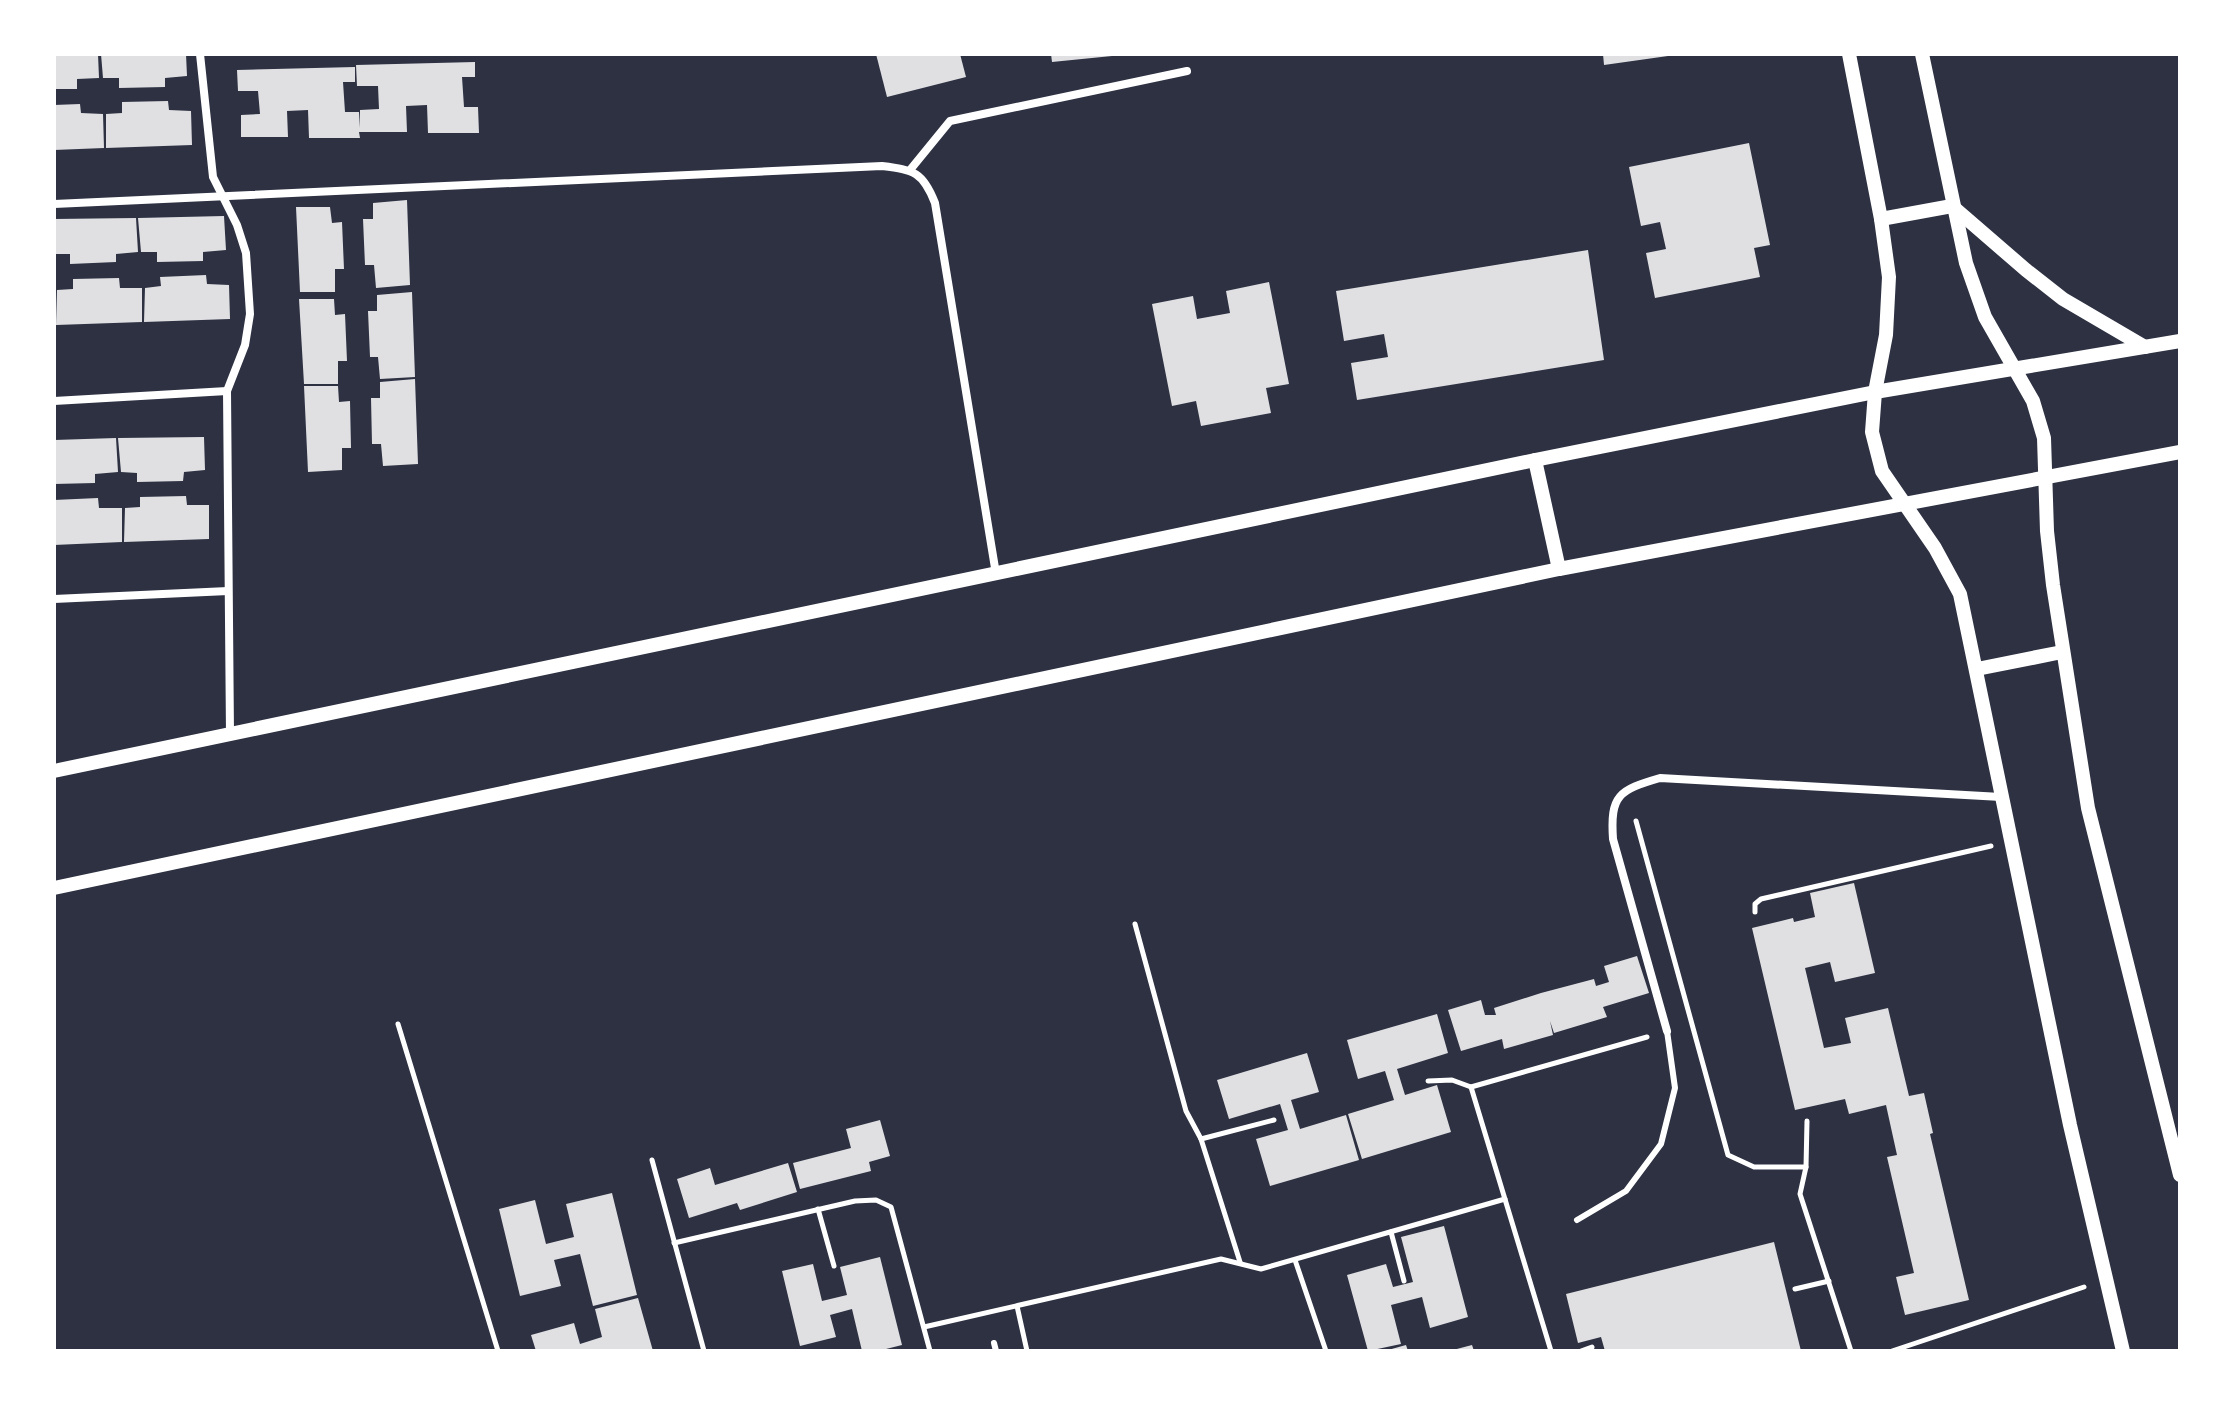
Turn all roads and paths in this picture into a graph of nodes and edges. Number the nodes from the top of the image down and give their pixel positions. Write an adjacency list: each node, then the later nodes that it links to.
1 (200, 54): 6 (street)
2 (1849, 54): 9 (street)
3 (1922, 54): 8 (street)
4 (1187, 71): 5 (street)
5 (910, 170): 6 (street); 21 (street)
6 (222, 197): 7 (street); 13 (street)
7 (54, 204)
8 (1952, 206): 9 (street); 11 (street); 12 (street)
9 (1881, 219): 14 (street)
10 (2180, 341): 11 (street)
11 (2145, 347): 12 (street)
12 (2013, 368): 14 (street); 18 (street)
13 (227, 391): 15 (street); 22 (street)
14 (1875, 392): 17 (street); 19 (street)
15 (54, 401)
16 (2180, 452): 18 (street)
17 (1535, 460): 20 (street); 21 (street)
18 (2046, 477): 19 (street); 24 (street)
19 (1905, 505): 20 (street); 25 (street)
20 (1559, 569): 31 (street)
21 (996, 574): 26 (street)
22 (228, 591): 23 (street); 26 (street)
23 (54, 599)
24 (2062, 652): 25 (street); 43 (street)
25 (1977, 669): 29 (street)
26 (230, 734): 27 (street)
27 (54, 771)
28 (1626, 788): 29 (street); 35 (street); 42 (path)
29 (2001, 797): 30 (street)
30 (2010, 841): 32 (path); 52 (street)
31 (54, 888)
32 (1755, 912)
33 (1135, 924): 40 (path)
34 (398, 1024): 59 (path)
35 (1667, 1031): 37 (path); 46 (lane)
36 (1428, 1081): 37 (path)
37 (1471, 1087): 44 (path)
38 (1274, 1120): 40 (path)
39 (1807, 1121): 42 (path)
40 (1201, 1139): 50 (path)
41 (652, 1160): 48 (path)
42 (1806, 1167): 54 (path)
43 (2180, 1175)
44 (1505, 1199): 47 (path); 64 (path)
45 (818, 1209): 48 (path); 51 (path); 57 (path)
46 (1577, 1220)
47 (1391, 1232): 49 (path); 53 (path)
48 (674, 1243): 60 (path)
49 (1295, 1260): 50 (path); 63 (path)
50 (1241, 1263): 56 (path)
51 (834, 1266)
52 (2106, 1280): 67 (path); 68 (street)
53 (1404, 1281)
54 (1829, 1281): 55 (path); 66 (path)
55 (1795, 1289)
56 (1017, 1306): 57 (path); 62 (path)
57 (924, 1327): 61 (path)
58 (1592, 1347): 65 (path)
59 (498, 1351)
60 (704, 1351)
61 (930, 1351)
62 (1027, 1351)
63 (1326, 1351)
64 (1551, 1351)
65 (1581, 1351)
66 (1851, 1351)
67 (1892, 1351)
68 (2123, 1351)

